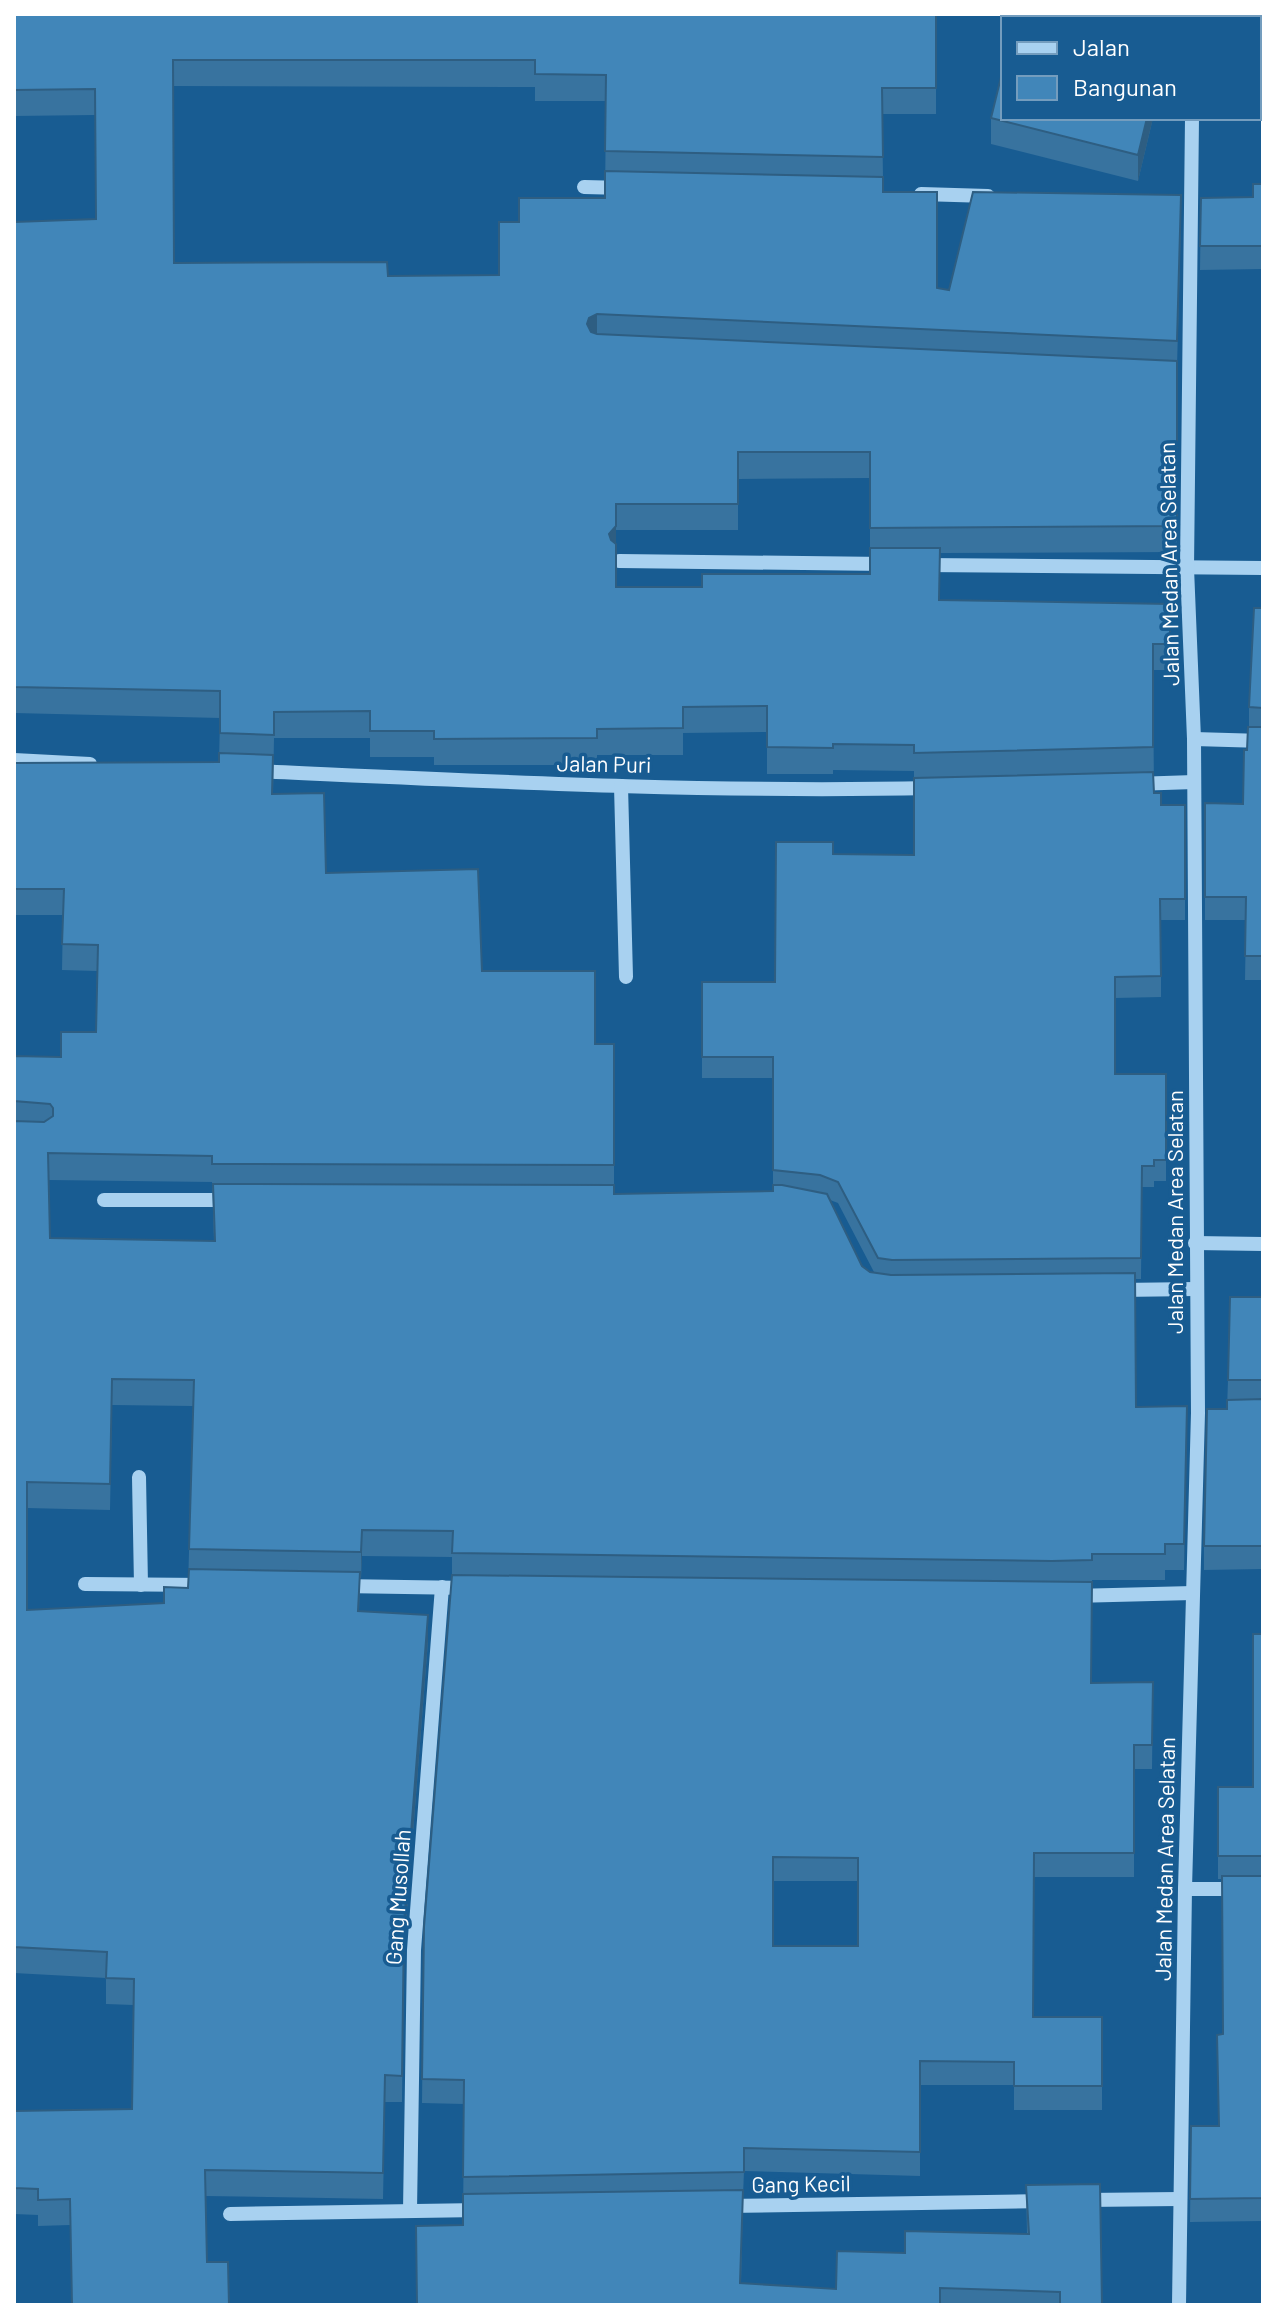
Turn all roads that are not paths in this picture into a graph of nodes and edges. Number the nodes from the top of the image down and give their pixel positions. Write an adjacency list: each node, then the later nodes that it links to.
1 (1192, 120): 7 (street, Jalan Medan Area Selatan)
2 (584, 187): 3 (street)
3 (641, 189)
4 (908, 194): 5 (street)
5 (1003, 196)
6 (1176, 200): 7 (street)
7 (1192, 200): 9 (street, Jalan Medan Area Selatan)
8 (1172, 377): 9 (street)
9 (1188, 378): 11 (street, Jalan Medan Area Selatan)
10 (619, 561): 11 (street)
11 (1187, 568): 12 (street); 13 (street, Jalan Medan Area Selatan)
12 (1263, 568)
13 (1194, 739): 14 (street); 18 (street, Jalan Medan Area Selatan)
14 (1263, 741)
15 (14, 760): 16 (street)
16 (112, 765)
17 (239, 770): 20 (street, Jalan Puri)
18 (1194, 782): 19 (street); 25 (street, Jalan Medan Area Selatan)
19 (1114, 784)
20 (621, 786): 21 (street, Jalan Puri); 22 (street)
21 (939, 788)
22 (626, 977)
23 (104, 1200): 24 (street)
24 (247, 1200)
25 (1195, 1243): 26 (street); 27 (street, Jalan Medan Area Selatan)
26 (1263, 1244)
27 (1196, 1289): 28 (street); 36 (street, Jalan Medan Area Selatan)
28 (1104, 1290)
29 (139, 1477): 31 (street)
30 (85, 1584): 31 (street)
31 (141, 1585): 32 (street)
32 (220, 1585)
33 (331, 1586): 34 (street)
34 (442, 1587): 35 (street); 45 (street, Gang Musollah)
35 (489, 1588)
36 (1193, 1593): 37 (street); 38 (street, Jalan Medan Area Selatan)
37 (1052, 1597)
38 (1185, 1889): 39 (street); 40 (street, Jalan Medan Area Selatan)
39 (1263, 1889)
40 (1180, 2199): 42 (street); 47 (street, Jalan Medan Area Selatan)
41 (1053, 2201): 43 (street, Gang Kecil)
42 (1069, 2201)
43 (703, 2207)
44 (496, 2210): 45 (street)
45 (410, 2211): 46 (street)
46 (230, 2214)
47 (1179, 2305)

